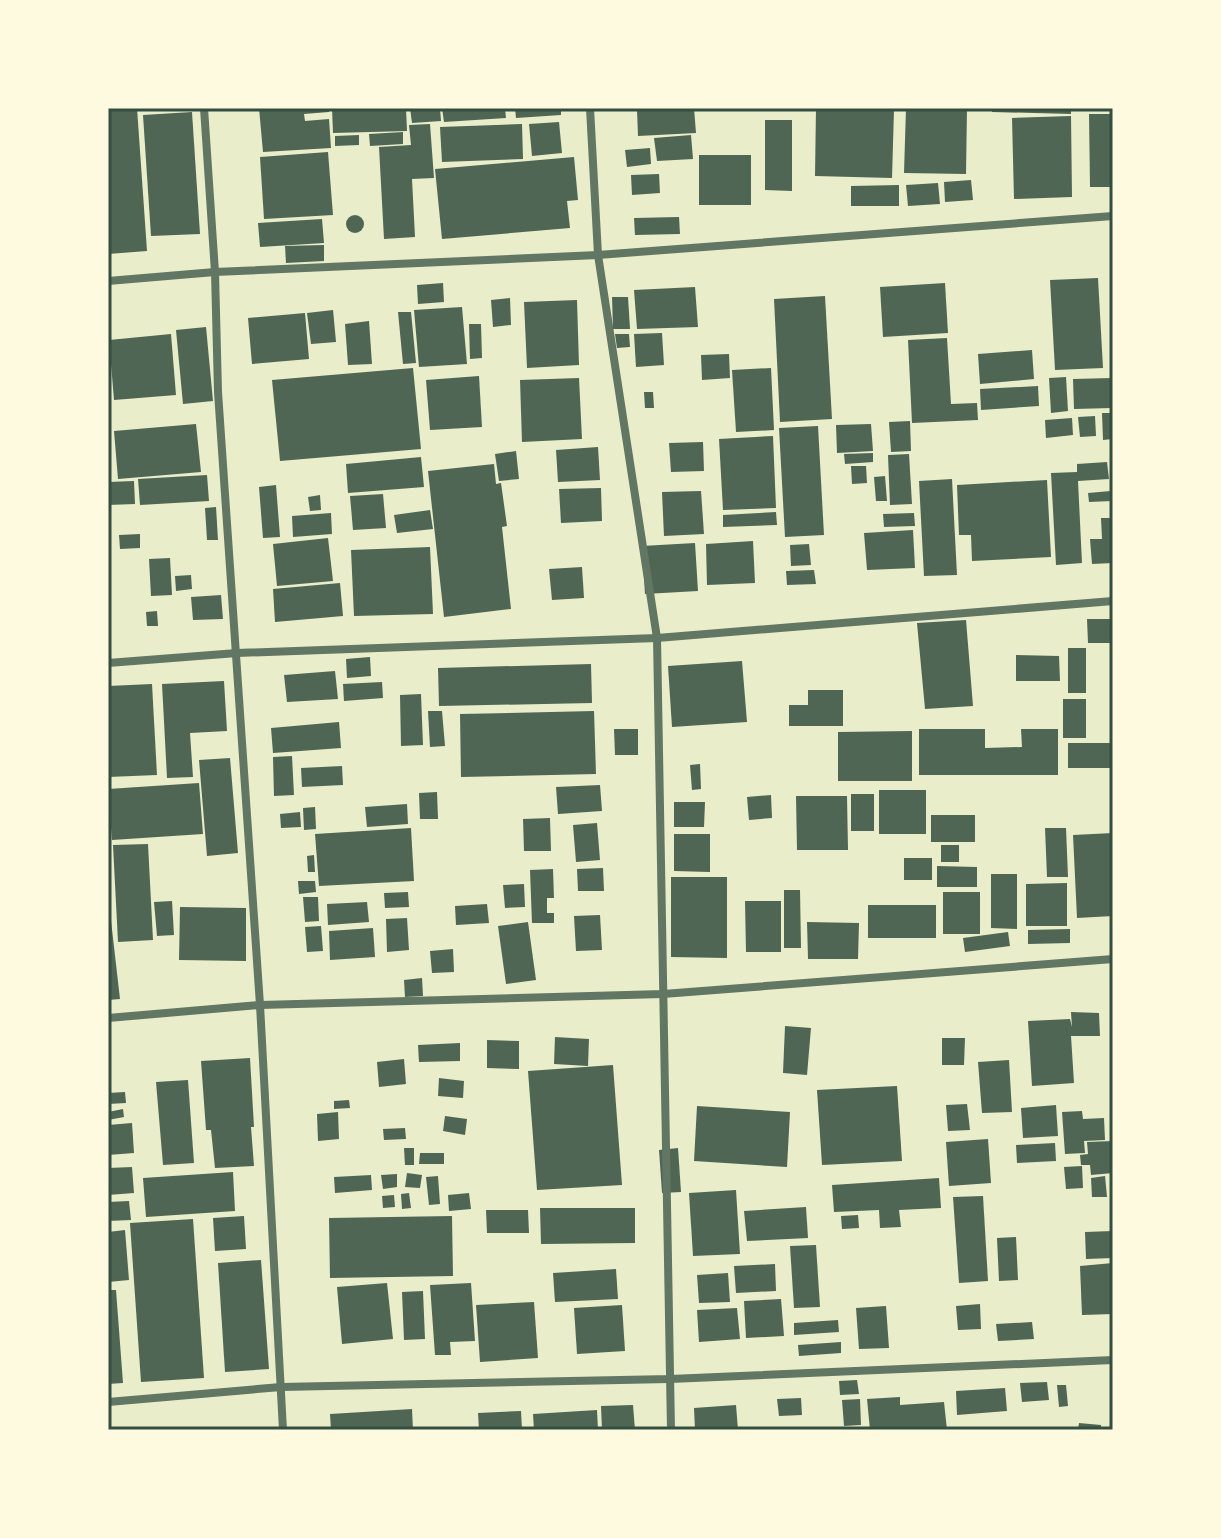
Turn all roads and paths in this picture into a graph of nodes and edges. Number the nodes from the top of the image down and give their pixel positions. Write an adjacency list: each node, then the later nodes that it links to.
1 (204, 108): 5 (street)
2 (590, 108): 4 (street)
3 (1113, 216): 4 (street)
4 (598, 255): 5 (street); 8 (street)
5 (215, 272): 6 (street); 9 (street)
6 (108, 281)
7 (1113, 601): 8 (street)
8 (657, 638): 9 (street); 12 (street)
9 (237, 653): 10 (street); 13 (street)
10 (108, 663)
11 (1113, 959): 12 (street)
12 (663, 994): 13 (street); 16 (street)
13 (260, 1005): 14 (street); 17 (street)
14 (108, 1018)
15 (1113, 1360): 16 (street)
16 (670, 1379): 17 (street); 20 (street)
17 (281, 1387): 18 (street); 19 (street)
18 (108, 1402)
19 (283, 1430)
20 (671, 1430)

